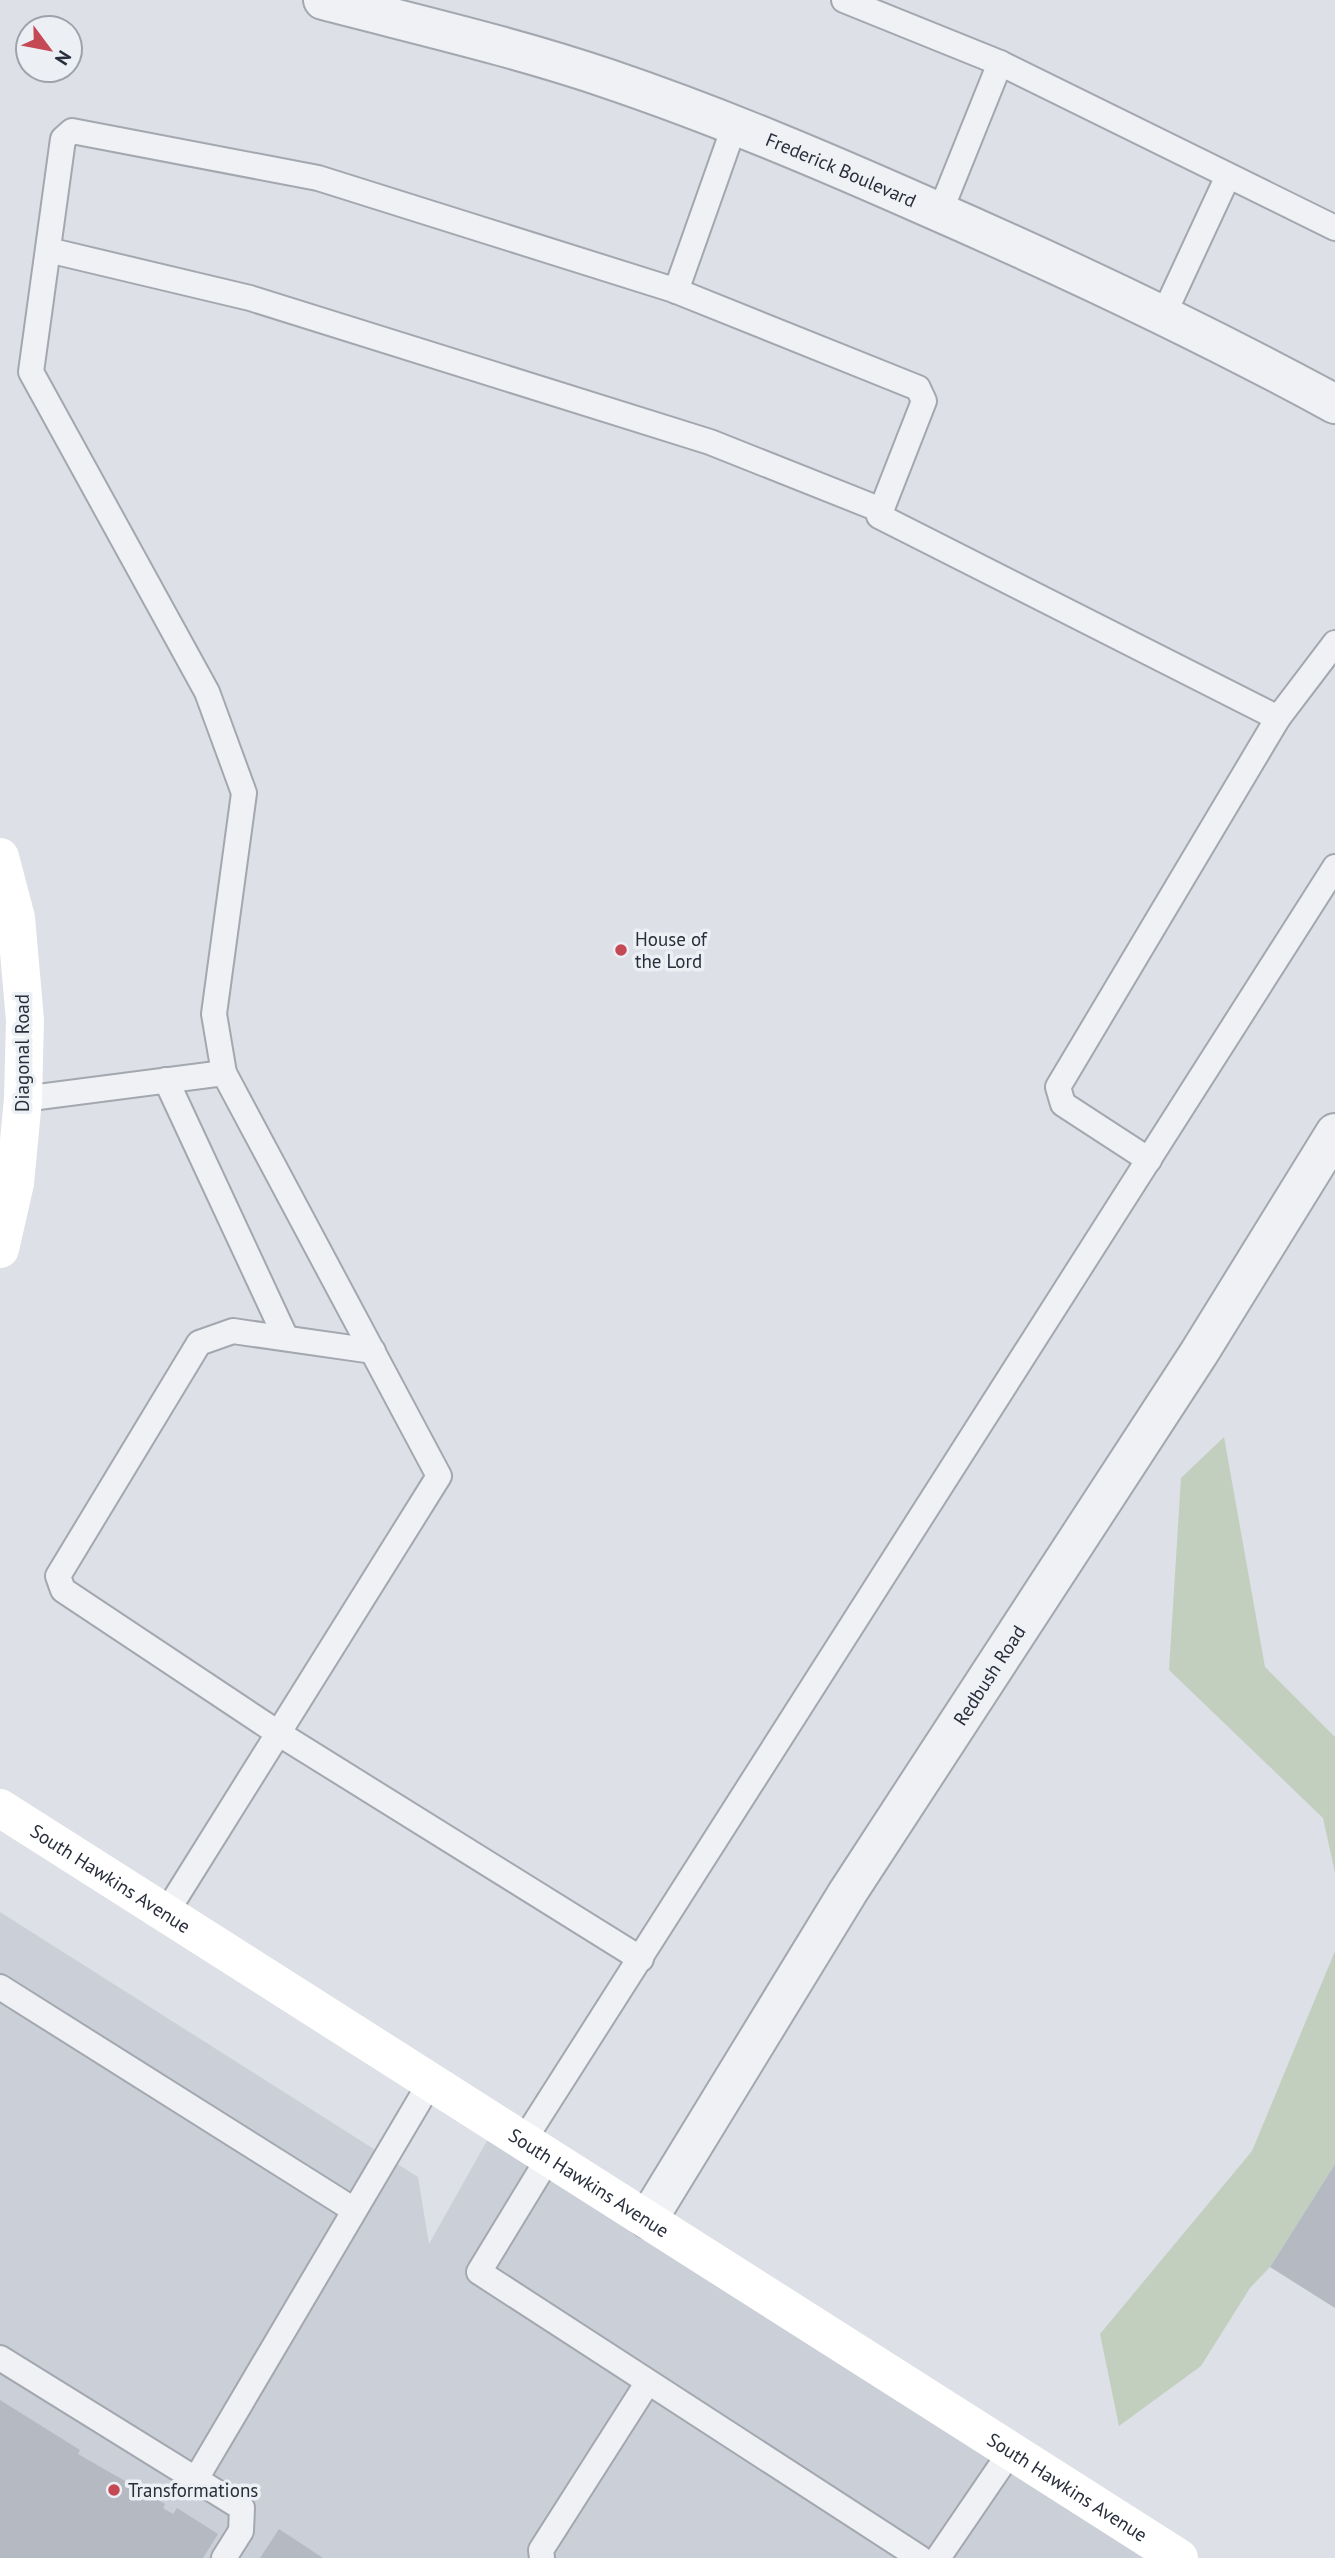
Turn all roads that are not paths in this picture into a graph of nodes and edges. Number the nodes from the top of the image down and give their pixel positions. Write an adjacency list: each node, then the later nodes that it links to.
1 (323, 0): 4 (street, Frederick Boulevard)
2 (844, 0): 3 (lane)
3 (1000, 63): 5 (lane); 6 (lane)
4 (734, 127): 6 (street, Frederick Boulevard); 9 (lane)
5 (1228, 176): 7 (lane); 10 (lane)
6 (940, 212): 10 (street, Frederick Boulevard)
7 (1335, 228)
8 (48, 250): 9 (lane); 12 (lane); 18 (lane)
9 (676, 291): 12 (lane)
10 (1163, 316): 11 (street, Frederick Boulevard)
11 (1335, 404)
12 (881, 510): 14 (lane)
13 (1335, 643): 14 (lane)
14 (1279, 718): 22 (lane)
15 (0, 857): 17 (street, Diagonal Road)
16 (1335, 867): 22 (lane)
17 (12, 1059): 20 (street, Diagonal Road)
18 (225, 1073): 19 (lane); 25 (lane)
19 (166, 1080): 20 (lane); 24 (lane)
20 (23, 1099): 23 (street, Diagonal Road)
21 (1335, 1133): 34 (street, Redbush Road)
22 (1149, 1160): 29 (lane)
23 (0, 1249)
24 (286, 1338): 25 (lane); 26 (lane)
25 (373, 1351): 26 (lane)
26 (278, 1733): 28 (lane); 29 (lane)
27 (0, 1808): 28 (street, South Hawkins Avenue)
28 (166, 1913): 31 (street, South Hawkins Avenue)
29 (641, 1959): 32 (lane)
30 (0, 1987): 33 (lane)
31 (431, 2081): 32 (street, South Hawkins Avenue); 33 (lane)
32 (537, 2148): 34 (street, South Hawkins Avenue); 36 (lane)
33 (354, 2210): 38 (lane)
34 (648, 2219): 37 (street, South Hawkins Avenue)
35 (0, 2358): 38 (lane)
36 (648, 2382): 40 (lane); 41 (lane)
37 (1012, 2451): 42 (lane); 43 (street, South Hawkins Avenue)
38 (195, 2479): 39 (lane)
39 (224, 2558)
40 (542, 2558)
41 (920, 2558)
42 (938, 2558)
43 (1179, 2558)

